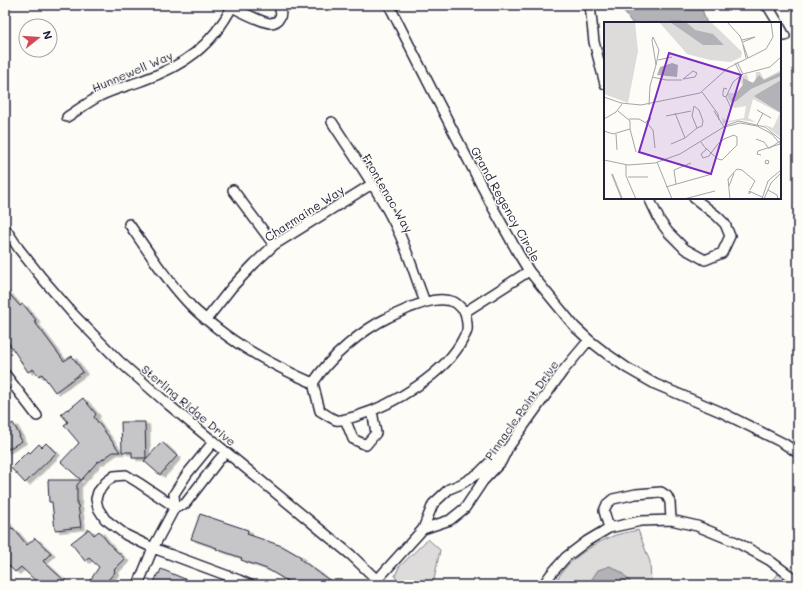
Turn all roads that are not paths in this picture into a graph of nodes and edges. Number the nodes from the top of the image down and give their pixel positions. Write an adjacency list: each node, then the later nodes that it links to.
1 (278, 5): 5 (street)
2 (388, 5): 19 (street, Grand Regency Circle)
3 (590, 5): 9 (street)
4 (765, 5): 6 (street)
5 (232, 6): 10 (street, Hunnewell Way)
6 (777, 22)
7 (781, 29): 8 (street)
8 (785, 36)
9 (604, 80)
10 (67, 117)
11 (332, 122): 12 (street, Frontenac Way)
12 (372, 184): 18 (street, Charmaine Way); 20 (street, Frontenac Way)
13 (233, 190): 18 (street)
14 (649, 199): 15 (street)
15 (695, 199)
16 (129, 224): 22 (street)
17 (5, 228): 29 (street, Sterling Ridge Drive)
18 (274, 246): 22 (street, Charmaine Way)
19 (529, 271): 21 (street); 23 (street, Grand Regency Circle)
20 (424, 302): 21 (street); 25 (street)
21 (465, 312): 26 (street)
22 (206, 320): 25 (street)
23 (589, 340): 30 (street, Pinnacle Point Drive); 32 (street, Grand Regency Circle)
24 (5, 374): 27 (street)
25 (313, 383): 28 (street)
26 (372, 411): 28 (street); 28 (street)
27 (37, 416)
28 (345, 419)
29 (214, 441): 31 (street, Sterling Ridge Drive); 35 (street)
30 (508, 448): 33 (street, Pinnacle Point Drive); 34 (street, Pinnacle Point Drive)
31 (226, 452): 35 (street); 40 (street, Sterling Ridge Drive)
32 (798, 453)
33 (461, 484): 34 (street); 38 (street, Pinnacle Point Drive)
34 (472, 495): 38 (street, Pinnacle Point Drive)
35 (175, 507): 39 (street); 39 (street)
36 (670, 520): 37 (street); 37 (street); 41 (street)
37 (609, 528): 44 (street)
38 (423, 529): 40 (street, Pinnacle Point Drive)
39 (153, 548): 42 (street); 43 (street)
40 (380, 583)
41 (798, 583)
42 (138, 585)
43 (250, 585)
44 (543, 585)

